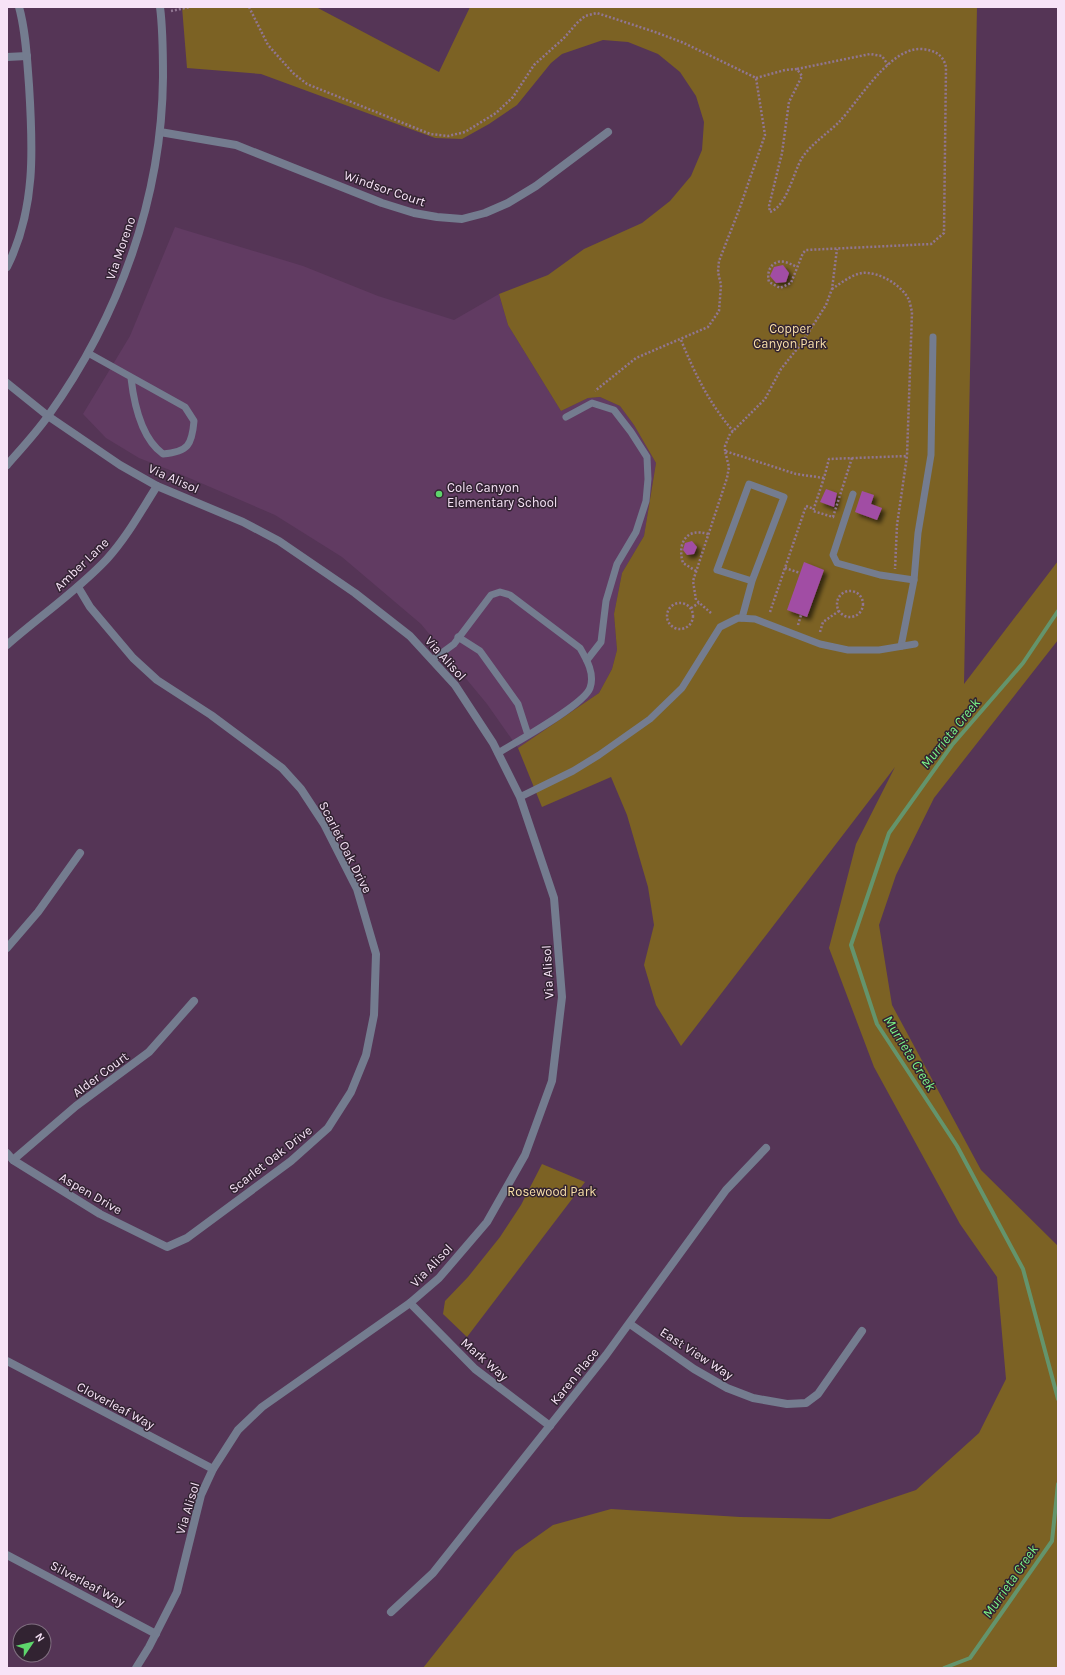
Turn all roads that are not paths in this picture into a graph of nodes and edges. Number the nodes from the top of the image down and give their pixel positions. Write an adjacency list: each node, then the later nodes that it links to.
1 (19, 7): 3 (street)
2 (160, 10): 5 (street, Via Moreno)
3 (27, 56): 4 (street); 7 (street)
4 (7, 57)
5 (160, 132): 6 (street, Windsor Court); 9 (street, Via Moreno)
6 (608, 132)
7 (7, 267)
8 (933, 337): 17 (lane)
9 (88, 353): 10 (lane); 12 (street, Via Moreno)
10 (132, 378): 10 (lane)
11 (7, 383): 12 (street, Via Alisol)
12 (48, 416): 14 (street, Via Moreno); 15 (street, Via Alisol)
13 (566, 417): 26 (lane)
14 (7, 465)
15 (157, 486): 19 (street, Amber Lane); 25 (street, Via Alisol)
16 (853, 494): 17 (lane)
17 (914, 580): 24 (lane)
18 (752, 582): 18 (lane); 20 (lane)
19 (78, 587): 23 (street, Amber Lane); 36 (street, Scarlet Oak Drive)
20 (742, 618): 24 (lane); 29 (lane)
21 (458, 637): 25 (lane); 26 (lane); 27 (lane)
22 (915, 644): 24 (lane)
23 (7, 645)
24 (901, 646)
25 (432, 660): 28 (street, Via Alisol)
26 (587, 660): 27 (lane)
27 (528, 735): 28 (lane)
28 (498, 753): 29 (street, Via Alisol)
29 (520, 797): 37 (street, Via Alisol)
30 (80, 853): 31 (street)
31 (7, 948)
32 (194, 1001): 35 (street, Alder Court)
33 (766, 1148): 38 (street, Karen Place)
34 (7, 1153): 35 (street, Aspen Drive)
35 (13, 1160): 36 (street, Aspen Drive)
36 (167, 1247)
37 (410, 1303): 41 (street, Mark Way); 42 (street, Via Alisol)
38 (630, 1324): 39 (street, East View Way); 41 (street, Karen Place)
39 (862, 1331)
40 (7, 1361): 42 (street, Cloverleaf Way)
41 (550, 1426): 44 (street, Karen Place)
42 (214, 1469): 45 (street, Via Alisol)
43 (7, 1555): 45 (street, Silverleaf Way)
44 (391, 1612)
45 (156, 1634): 46 (street, Via Alisol)
46 (136, 1668)

